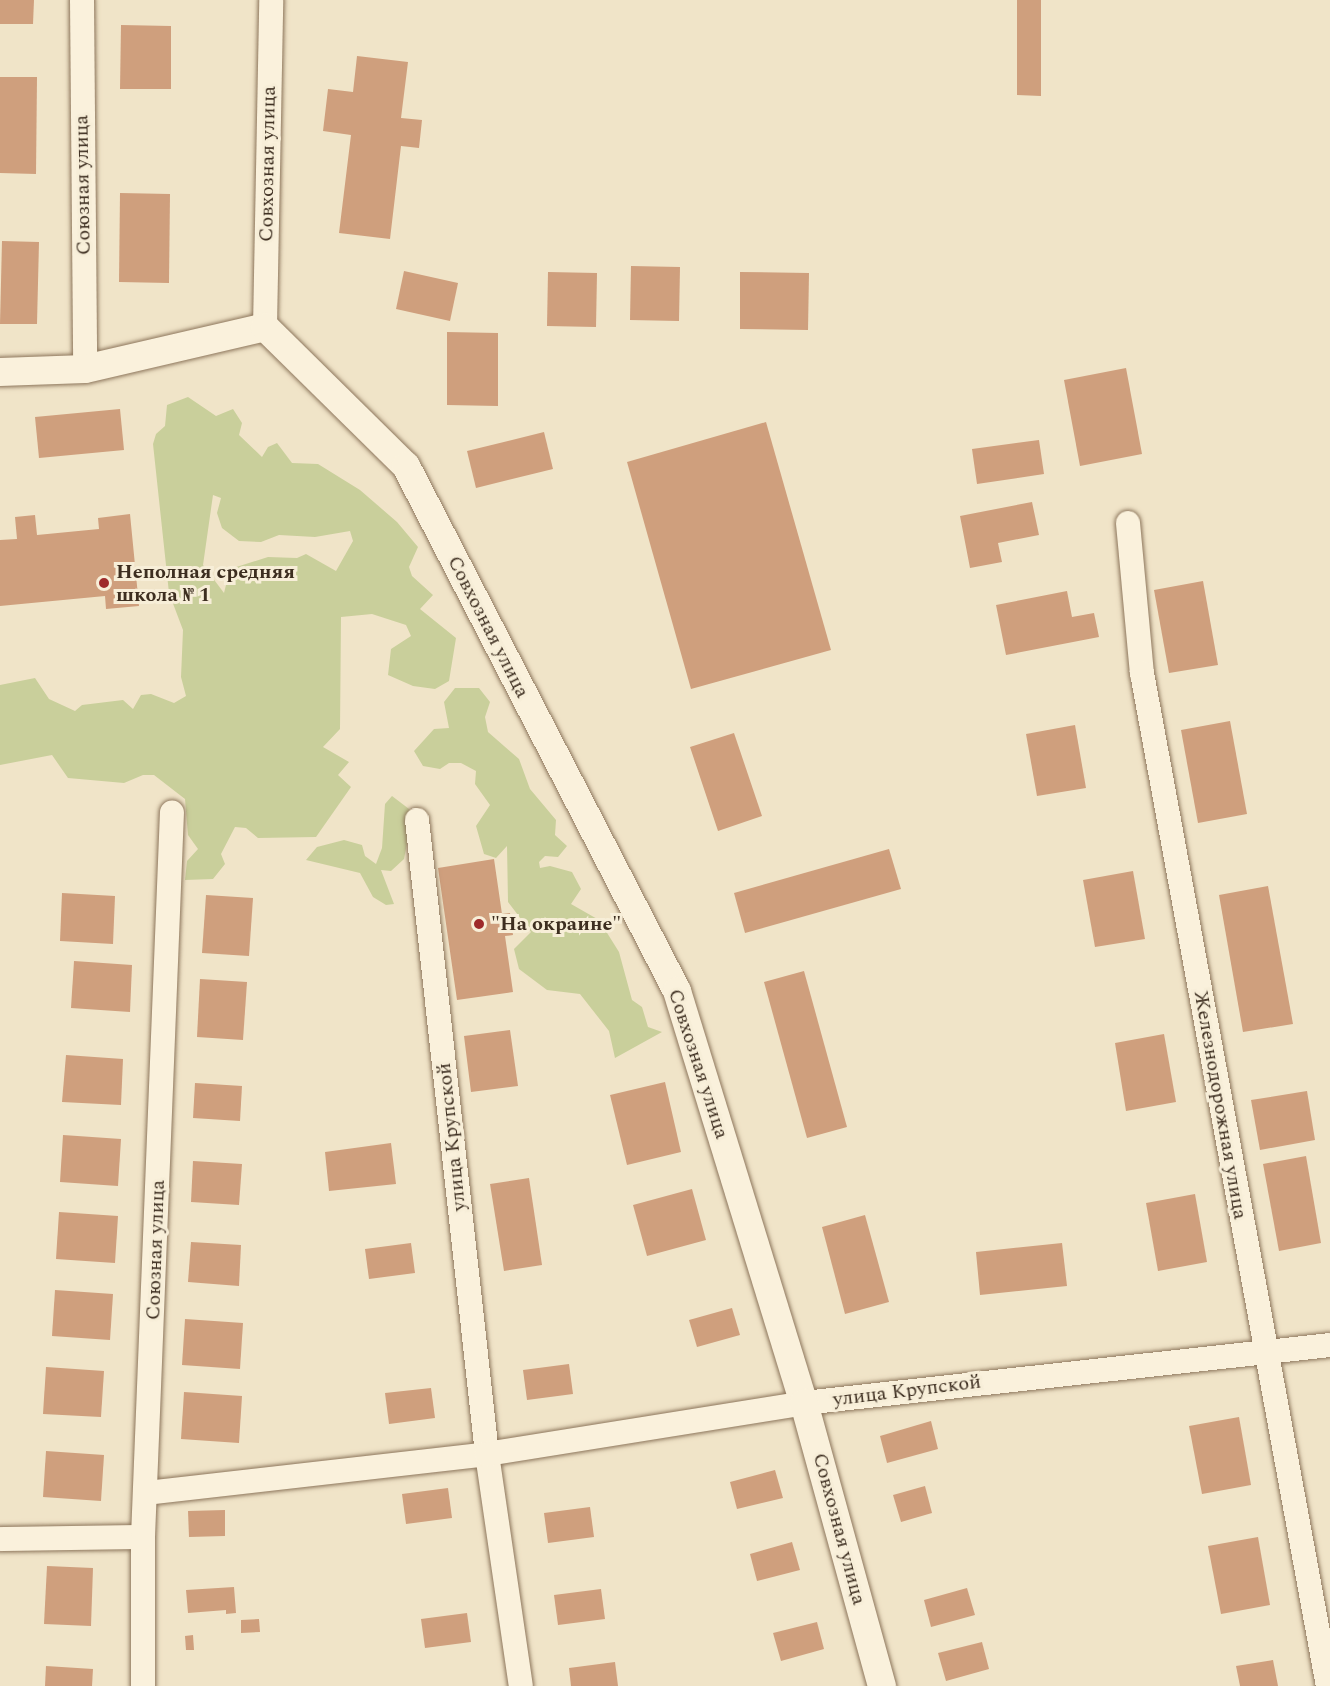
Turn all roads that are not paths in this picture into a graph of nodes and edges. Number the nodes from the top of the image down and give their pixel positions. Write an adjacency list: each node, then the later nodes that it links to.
1 (82, 0): 4 (street, Союзная улица)
2 (271, 0): 3 (street, Совхозная улица)
3 (265, 327): 4 (street); 11 (street, Совхозная улица)
4 (85, 369): 5 (street)
5 (0, 372)
6 (1128, 523): 10 (street, Железнодорожная улица)
7 (172, 813): 13 (street, Союзная улица)
8 (417, 820): 12 (street, улица Крупской)
9 (1330, 1345): 10 (street, улица Крупской)
10 (1265, 1350): 11 (street, улица Крупской); 19 (street, Железнодорожная улица)
11 (804, 1403): 12 (street, улица Крупской); 18 (street, Совхозная улица)
12 (487, 1454): 13 (street, улица Крупской); 17 (street, улица Крупской)
13 (146, 1493): 14 (street, Союзная улица)
14 (143, 1537): 15 (street); 16 (street, Союзная улица)
15 (0, 1539)
16 (143, 1686)
17 (522, 1686)
18 (882, 1686)
19 (1328, 1686)

